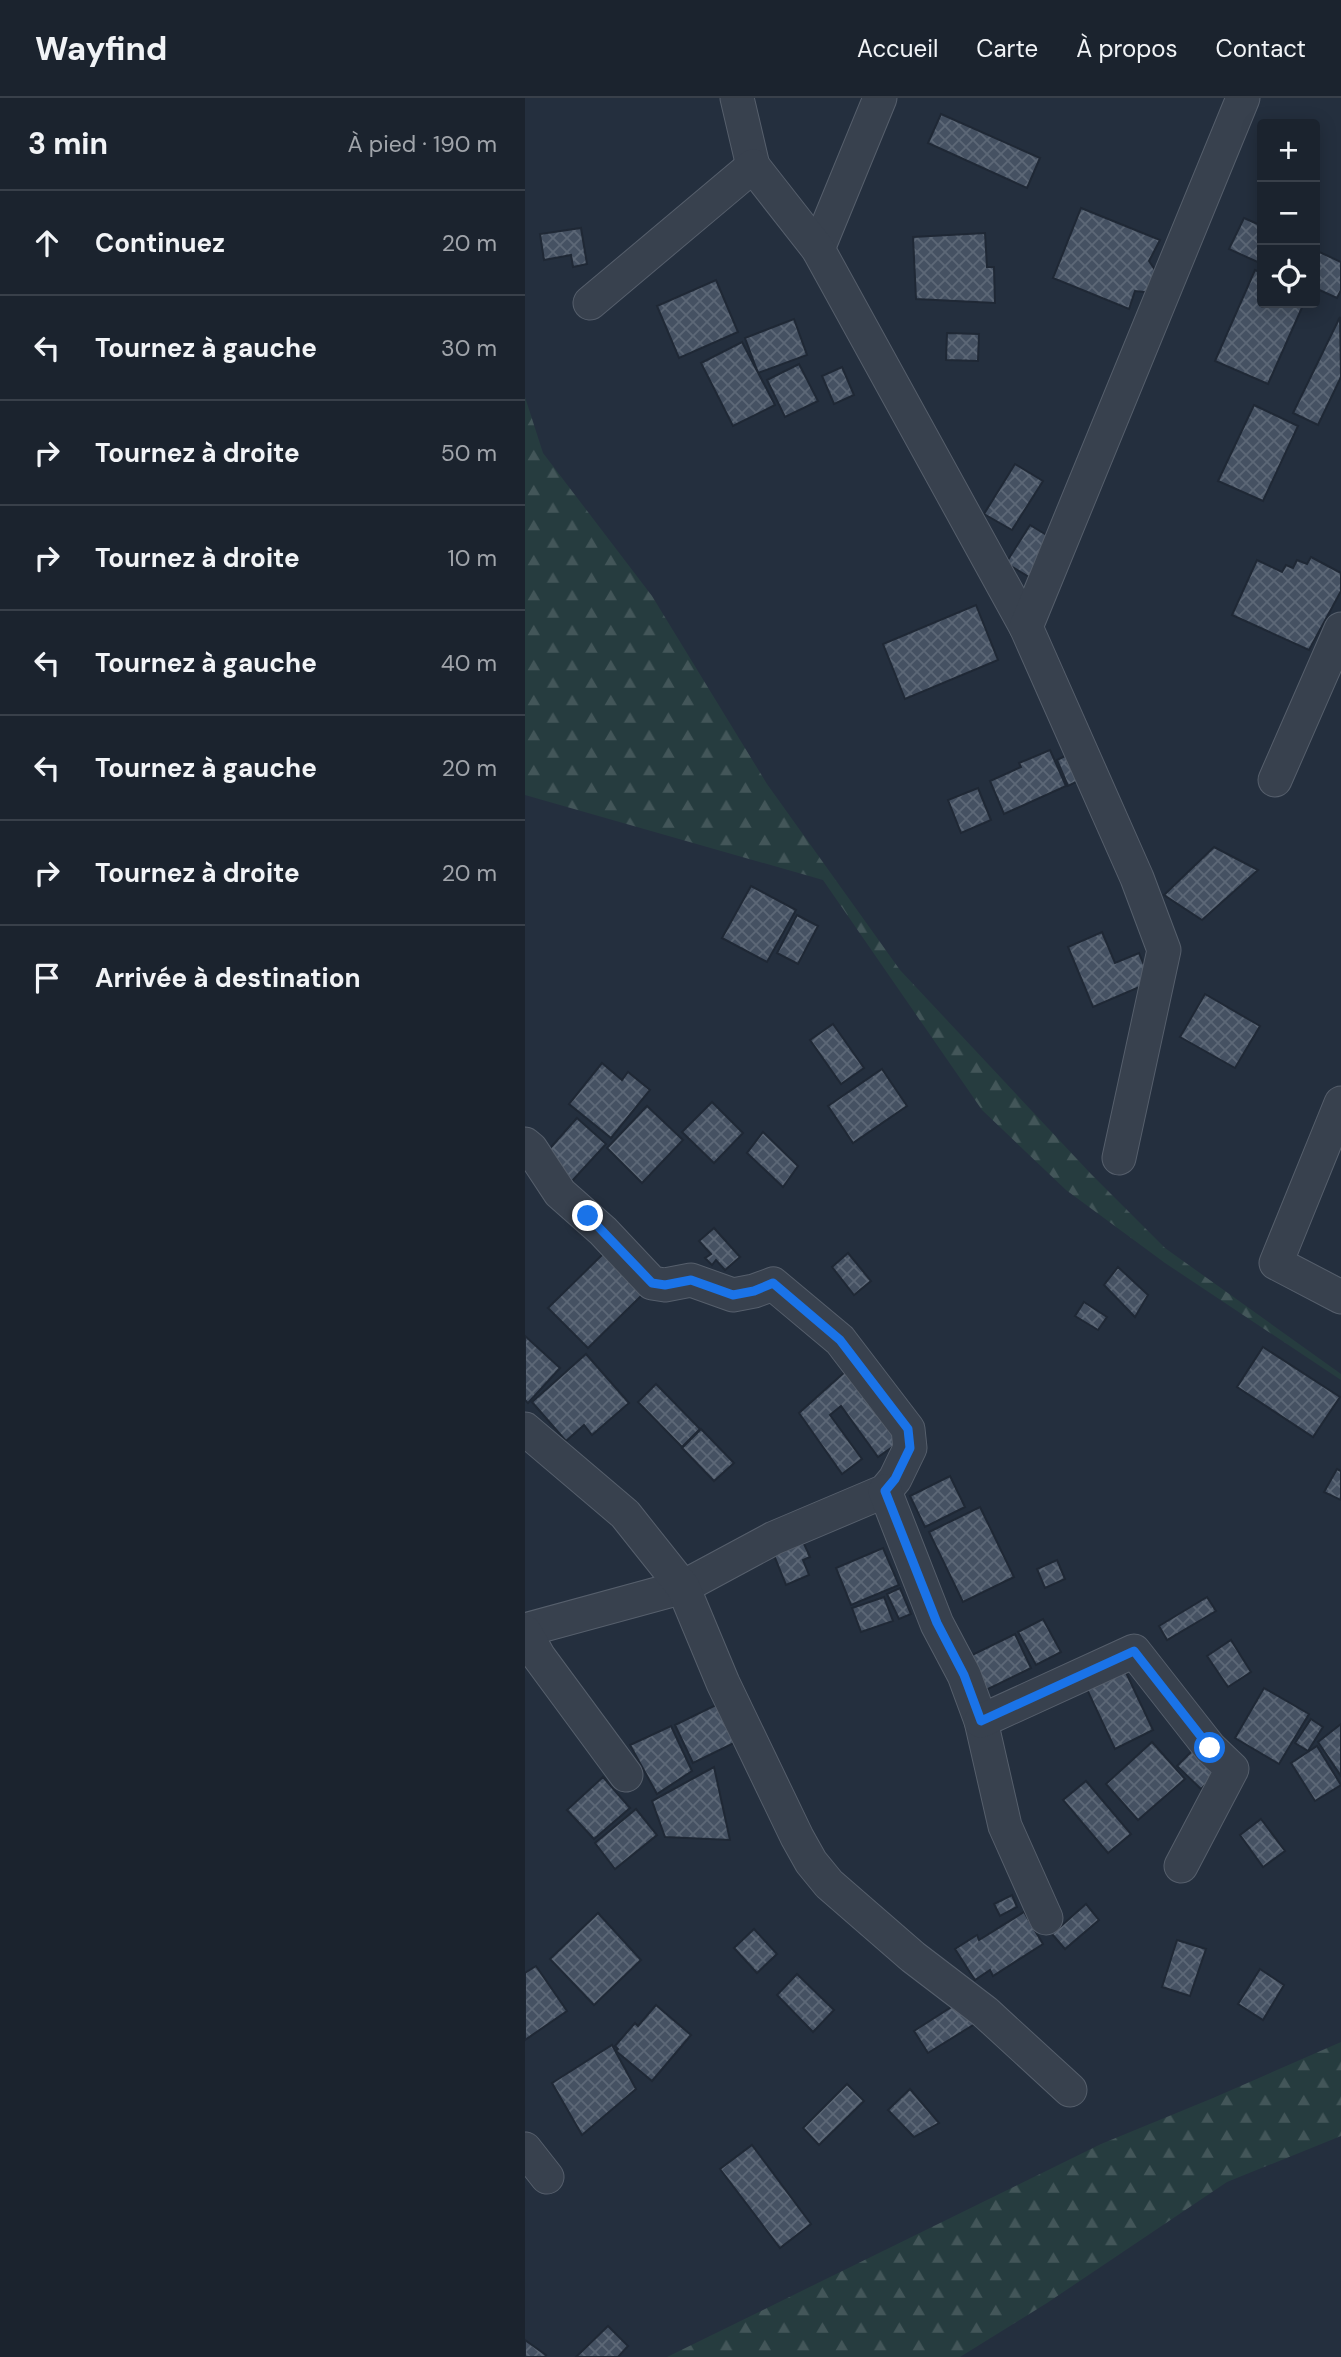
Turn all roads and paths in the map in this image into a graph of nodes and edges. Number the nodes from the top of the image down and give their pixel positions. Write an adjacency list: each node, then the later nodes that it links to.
1 (737, 98): 4 (street)
2 (880, 98): 5 (street)
3 (1243, 98): 7 (street)
4 (753, 166): 5 (street); 6 (street)
5 (818, 249): 7 (street)
6 (590, 303)
7 (1025, 627): 12 (street)
8 (1341, 629): 9 (street)
9 (1275, 780)
10 (1341, 1102): 13 (street)
11 (525, 1144): 15 (street)
12 (1119, 1158)
13 (1341, 1297)
14 (525, 1429): 16 (street)
15 (885, 1491): 16 (street); 18 (street)
16 (683, 1587): 17 (street); 22 (street)
17 (525, 1631): 19 (street)
18 (981, 1721): 20 (street); 21 (street)
19 (626, 1775)
20 (1181, 1866)
21 (1046, 1918)
22 (1070, 2090)
23 (525, 2149): 24 (street)
24 (547, 2177)

